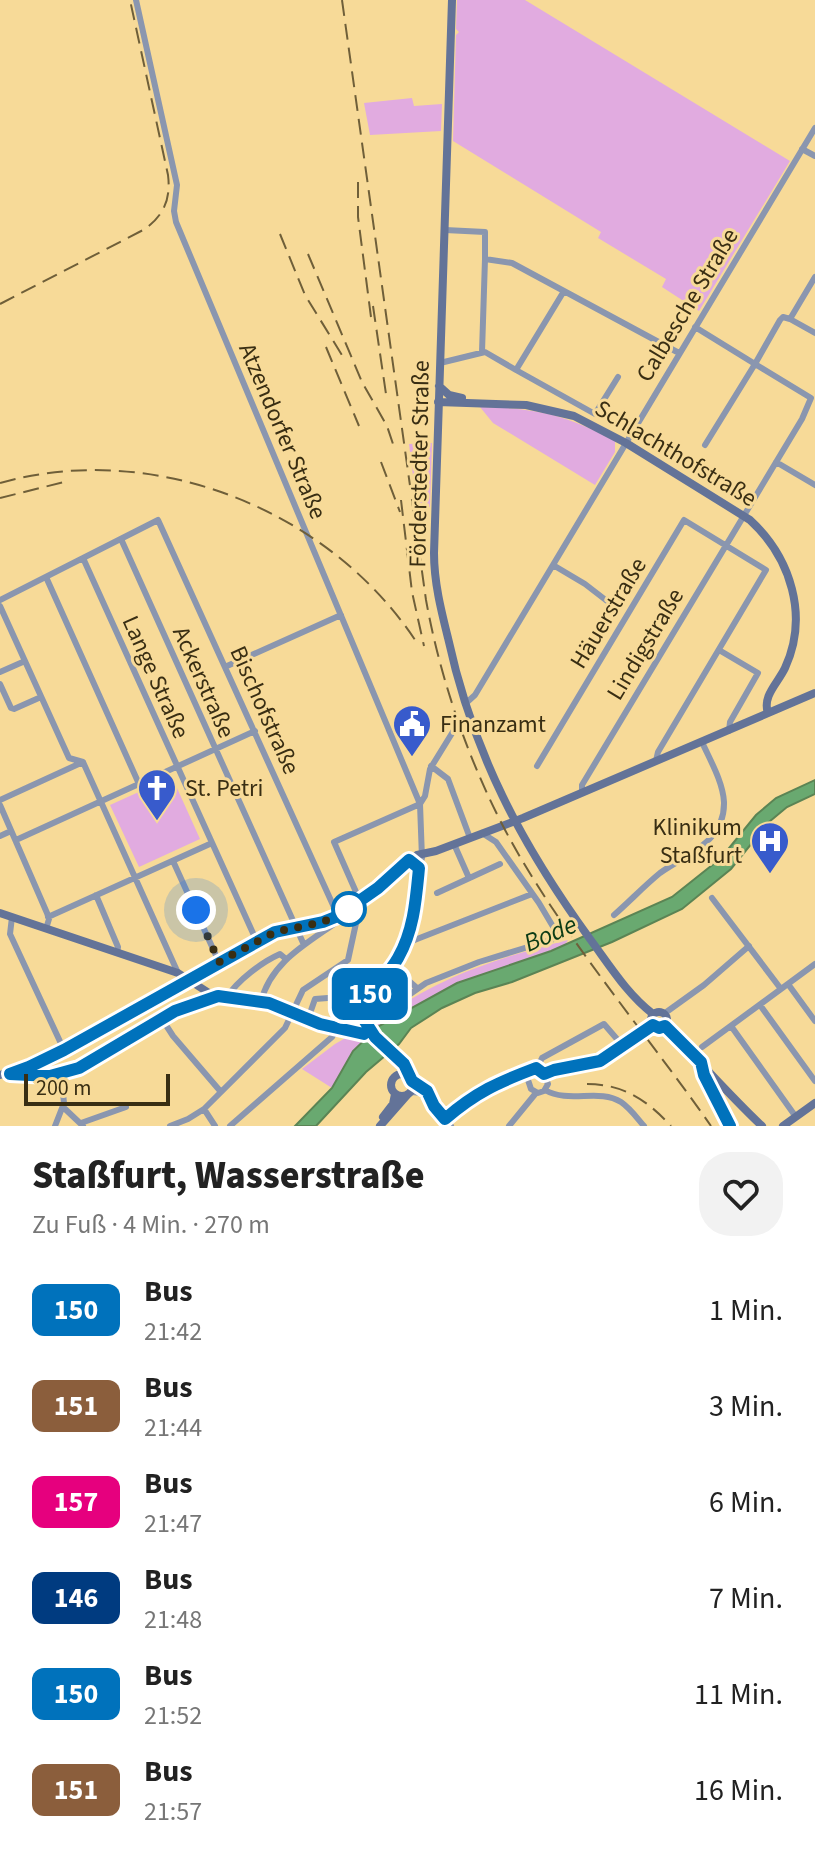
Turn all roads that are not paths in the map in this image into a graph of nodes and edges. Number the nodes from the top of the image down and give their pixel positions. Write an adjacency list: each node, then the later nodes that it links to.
1 (136, 0): 35 (street, Atzendorfer Straße)
2 (452, 0): 6 (main road, Förderstedter Straße)
3 (815, 128): 4 (street, Calbesche Straße)
4 (802, 149): 5 (street); 11 (street, Calbesche Straße)
5 (815, 156)
6 (445, 230): 7 (street); 15 (main road, Förderstedter Straße)
7 (485, 259): 9 (street); 13 (street)
8 (815, 277): 10 (street)
9 (564, 291): 14 (street); 17 (street)
10 (790, 319): 12 (street); 16 (street)
11 (695, 327): 14 (street, Calbesche Straße); 16 (street)
12 (815, 333)
13 (482, 352): 15 (street); 17 (street)
14 (679, 353): 22 (street, Calbesche Straße)
15 (440, 363): 19 (main road, Förderstedter Straße)
16 (755, 364): 23 (street); 24 (street, Lindigstraße)
17 (516, 370): 18 (street)
18 (618, 377)
19 (439, 386): 20 (main road, Förderstedter Straße); 21 (main road, Schlachthofstraße)
20 (438, 402): 21 (main road, Schlachthofstraße); 43 (main road, Förderstedter Straße)
21 (467, 402): 22 (main road, Schlachthofstraße)
22 (626, 443): 26 (main road, Schlachthofstraße); 30 (street, Calbesche Straße)
23 (705, 445)
24 (776, 462): 25 (street); 26 (street, Lindigstraße)
25 (815, 485)
26 (744, 515): 28 (street, Lindigstraße); 44 (main road, Schlachthofstraße)
27 (121, 539): 29 (street); 38 (street, Bischofstraße); 49 (street, Ackerstraße)
28 (726, 544): 36 (street); 53 (street, Häuerstraße); 56 (street, Lindigstraße)
29 (83, 558): 31 (street); 54 (street, Lange Straße)
30 (553, 565): 33 (street); 43 (street, Calbesche Straße)
31 (46, 577): 32 (street); 55 (street)
32 (0, 600)
33 (607, 601)
34 (0, 606): 37 (street)
35 (341, 615): 38 (street); 59 (street, Atzendorfer Straße)
36 (719, 650): 47 (street); 51 (street)
37 (25, 661): 39 (street); 42 (street)
38 (227, 666): 46 (street, Bischofstraße)
39 (0, 672)
40 (0, 684): 42 (street)
41 (815, 693): 44 (main road)
42 (41, 697): 50 (street)
43 (465, 704): 106 (main road, Förderstedter Straße)
44 (768, 713): 47 (main road)
45 (454, 730): 52 (street)
46 (255, 731): 49 (street); 81 (street, Bischofstraße)
47 (729, 731): 48 (main road)
48 (702, 742): 51 (main road); 80 (street)
49 (215, 749): 54 (street); 84 (street, Ackerstraße)
50 (83, 762): 57 (street); 58 (street)
51 (656, 762): 56 (main road)
52 (431, 766): 59 (street); 63 (street)
53 (537, 766)
54 (177, 767): 55 (street); 65 (street, Lange Straße)
55 (139, 784): 58 (street)
56 (582, 793): 61 (main road)
57 (0, 802): 60 (street)
58 (101, 802): 64 (street); 72 (street)
59 (420, 804): 67 (street, Atzendorfer Straße); 78 (street)
60 (11, 831): 62 (street); 64 (street)
61 (486, 832): 63 (main road); 75 (street)
62 (0, 836)
63 (470, 838): 66 (main road)
64 (16, 840): 83 (street)
65 (212, 843): 69 (street); 88 (street, Lange Straße)
66 (454, 844): 67 (main road); 73 (street)
67 (422, 854): 68 (main road); 71 (street, Atzendorfer Straße)
68 (409, 860): 71 (main road); 78 (main road)
69 (173, 861): 72 (street); 93 (street)
70 (500, 864): 73 (street)
71 (419, 868): 95 (main road)
72 (135, 878): 76 (street); 96 (street)
73 (469, 878): 74 (street)
74 (437, 893)
75 (532, 894): 95 (street); 99 (street)
76 (96, 895): 83 (street); 91 (street)
77 (712, 898): 90 (street)
78 (357, 903): 81 (main road); 104 (street)
79 (0, 913): 82 (main road)
80 (614, 915)
81 (338, 916): 84 (main road); 89 (street)
82 (12, 917): 85 (main road); 86 (street)
83 (48, 917): 85 (street)
84 (295, 927): 88 (main road); 89 (street, Ackerstraße)
85 (46, 929): 91 (main road)
86 (10, 935): 87 (street); 119 (street)
87 (0, 940)
88 (257, 942): 93 (main road)
89 (304, 945): 92 (street)
90 (749, 946): 98 (street); 105 (street)
91 (117, 953): 96 (main road)
92 (286, 959): 100 (street); 101 (street)
93 (219, 962): 97 (main road)
94 (815, 964): 98 (street)
95 (393, 967): 99 (street); 102 (main road)
96 (178, 973): 97 (main road)
97 (191, 980): 100 (main road); 119 (main road)
98 (784, 986): 103 (street); 110 (street)
99 (417, 988): 102 (street)
100 (223, 996): 101 (main road); 108 (main road)
101 (261, 1002): 104 (main road)
102 (364, 1004): 107 (main road); 109 (street)
103 (760, 1005): 113 (street); 130 (street)
104 (292, 1012): 109 (main road); 132 (street)
105 (665, 1013): 106 (main road); 112 (main road)
106 (653, 1014): 111 (main road)
107 (361, 1015): 115 (main road); 116 (main road)
108 (162, 1019): 125 (main road); 132 (street)
109 (308, 1019): 114 (main road)
110 (815, 1021)
111 (653, 1025): 112 (main road); 117 (street)
112 (665, 1026): 152 (main road)
113 (731, 1026): 118 (street); 141 (street)
114 (337, 1028): 115 (main road); 147 (street)
115 (348, 1029): 116 (main road)
116 (369, 1033): 120 (main road)
117 (623, 1046): 122 (street); 126 (street)
118 (702, 1047)
119 (64, 1050): 121 (main road)
120 (396, 1057): 127 (main road); 129 (main road)
121 (41, 1062): 124 (main road); 128 (main road)
122 (537, 1068): 123 (street); 126 (street)
123 (528, 1072): 134 (street); 142 (street)
124 (5, 1074): 128 (main road)
125 (61, 1074): 128 (main road); 138 (street)
126 (544, 1074): 131 (street)
127 (398, 1075): 129 (main road); 135 (main road)
128 (44, 1076)
129 (410, 1078): 133 (main road); 137 (street)
130 (815, 1081)
131 (545, 1090): 134 (street); 151 (street)
132 (221, 1092): 140 (street)
133 (410, 1093): 135 (main road); 137 (street); 148 (main road)
134 (536, 1093): 150 (street)
135 (395, 1094): 148 (main road)
136 (815, 1103): 141 (main road)
137 (434, 1106): 142 (street)
138 (63, 1107): 143 (street); 144 (street)
139 (126, 1107): 143 (street)
140 (204, 1109): 145 (street); 146 (street)
141 (796, 1117): 153 (main road)
142 (445, 1119): 149 (street)
143 (82, 1125)
144 (55, 1126)
145 (170, 1126)
146 (215, 1126)
147 (230, 1126)
148 (379, 1126)
149 (451, 1126)
150 (509, 1126)
151 (644, 1126)
152 (762, 1126)
153 (783, 1126)

